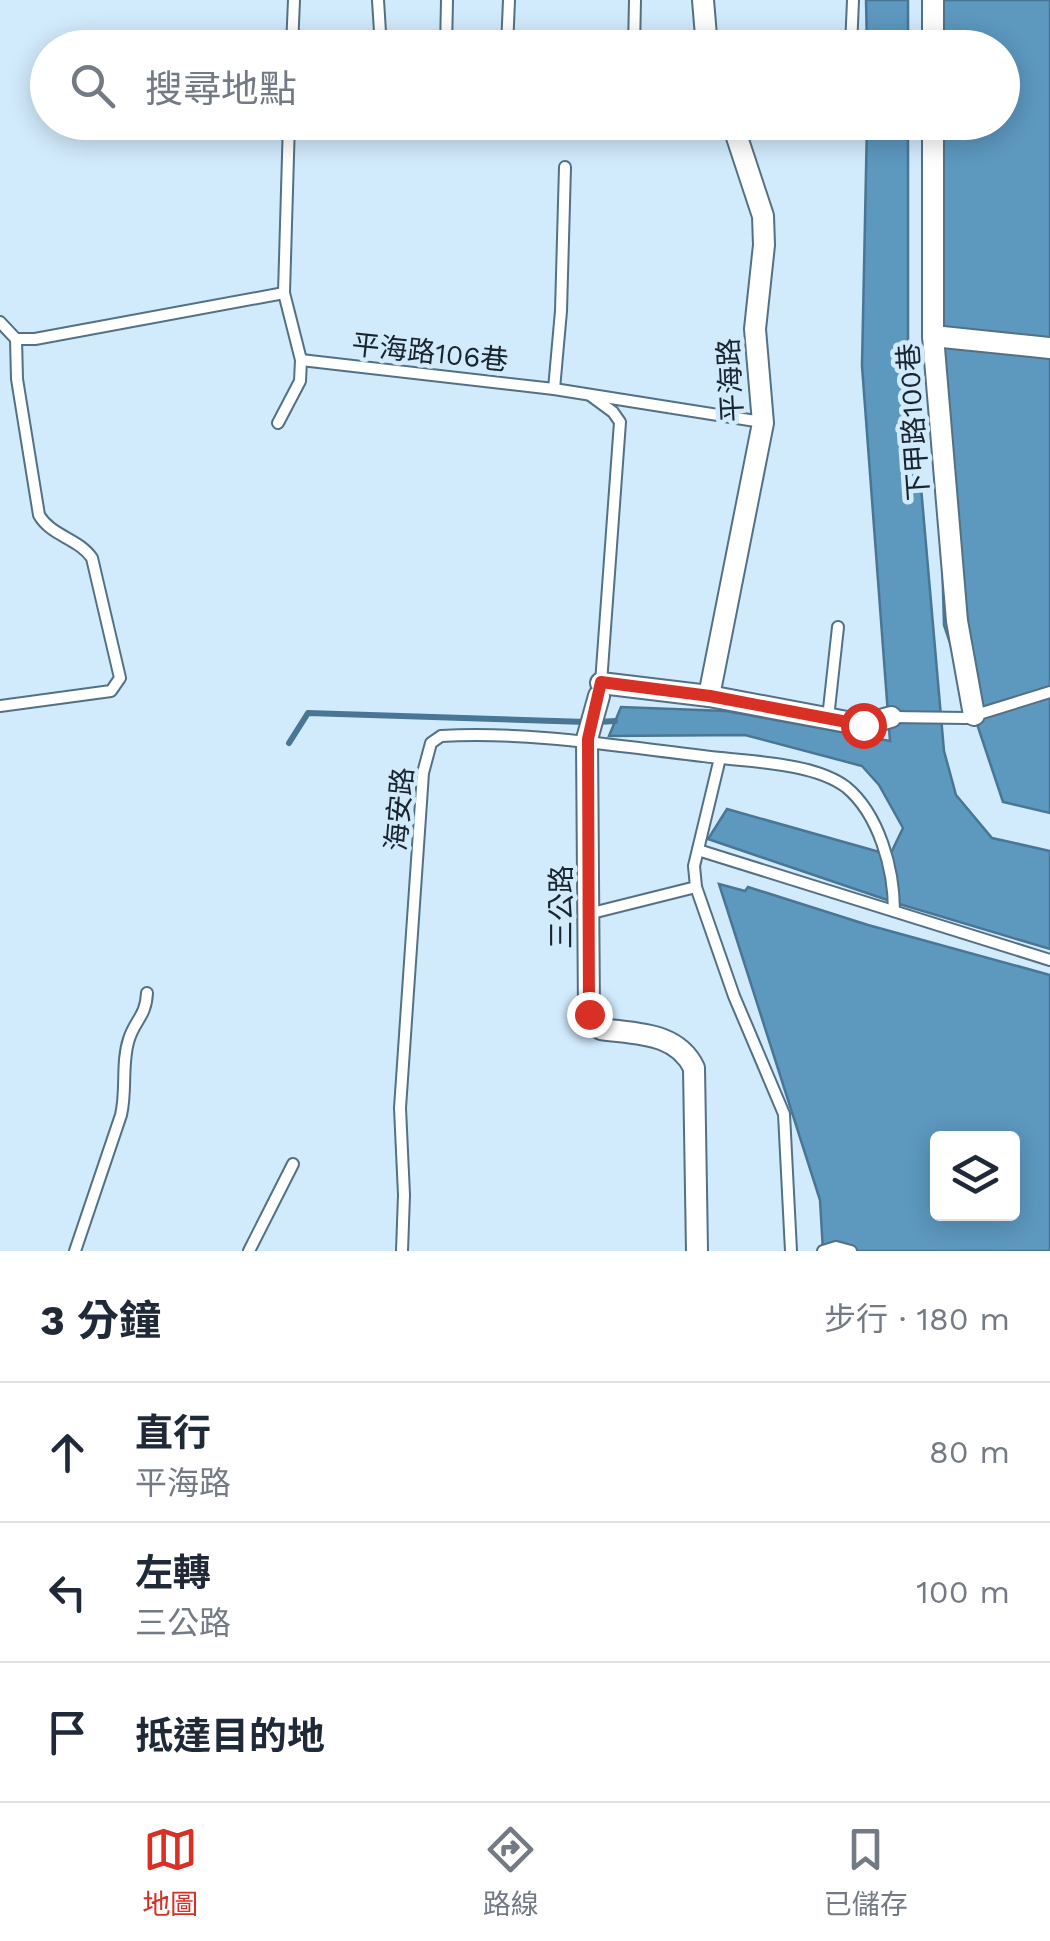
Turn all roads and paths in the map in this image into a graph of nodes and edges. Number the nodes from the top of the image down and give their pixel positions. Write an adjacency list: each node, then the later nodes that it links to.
1 (294, 0): 9 (lane)
2 (378, 0): 10 (lane)
3 (447, 0): 11 (lane)
4 (510, 0): 12 (lane)
5 (635, 0): 13 (lane)
6 (703, 0): 14 (street)
7 (853, 0): 15 (lane)
8 (933, 0): 16 (street)
9 (293, 30)
10 (380, 30)
11 (446, 30)
12 (508, 30)
13 (634, 30)
14 (706, 30)
15 (852, 30)
16 (933, 30)
17 (289, 140): 21 (lane)
18 (738, 140): 30 (street, 平海路)
19 (933, 140): 23 (street, 下甲路100巷)
20 (565, 166): 27 (lane)
21 (284, 293): 24 (lane); 26 (lane)
22 (0, 322): 24 (lane)
23 (933, 336): 25 (street); 37 (street, 下甲路100巷)
24 (16, 339): 35 (lane)
25 (1050, 348)
26 (301, 360): 27 (lane, 平海路106巷); 29 (lane)
27 (554, 388): 28 (lane, 平海路106巷)
28 (589, 394): 30 (lane, 平海路106巷); 32 (lane)
29 (278, 422)
30 (763, 422): 34 (street, 平海路)
31 (838, 627): 38 (lane)
32 (600, 689): 34 (street); 39 (street, 三公路)
33 (1050, 692): 37 (lane)
34 (710, 696): 38 (street)
35 (0, 706)
36 (891, 717): 37 (lane); 38 (street)
37 (970, 717)
38 (828, 718)
39 (589, 734): 40 (lane, 海安路); 44 (street, 三公路); 50 (lane, 海安路)
40 (720, 758): 41 (lane); 43 (lane, 海安路)
41 (698, 850): 42 (lane); 43 (lane)
42 (696, 887): 44 (lane); 52 (lane)
43 (894, 907): 45 (lane)
44 (588, 914): 51 (street, 三公路)
45 (1050, 960)
46 (147, 993): 48 (lane)
47 (294, 1164): 49 (lane)
48 (75, 1251)
49 (249, 1251)
50 (402, 1251)
51 (696, 1251)
52 (791, 1251)
53 (823, 1251): 54 (lane)
54 (851, 1251)

